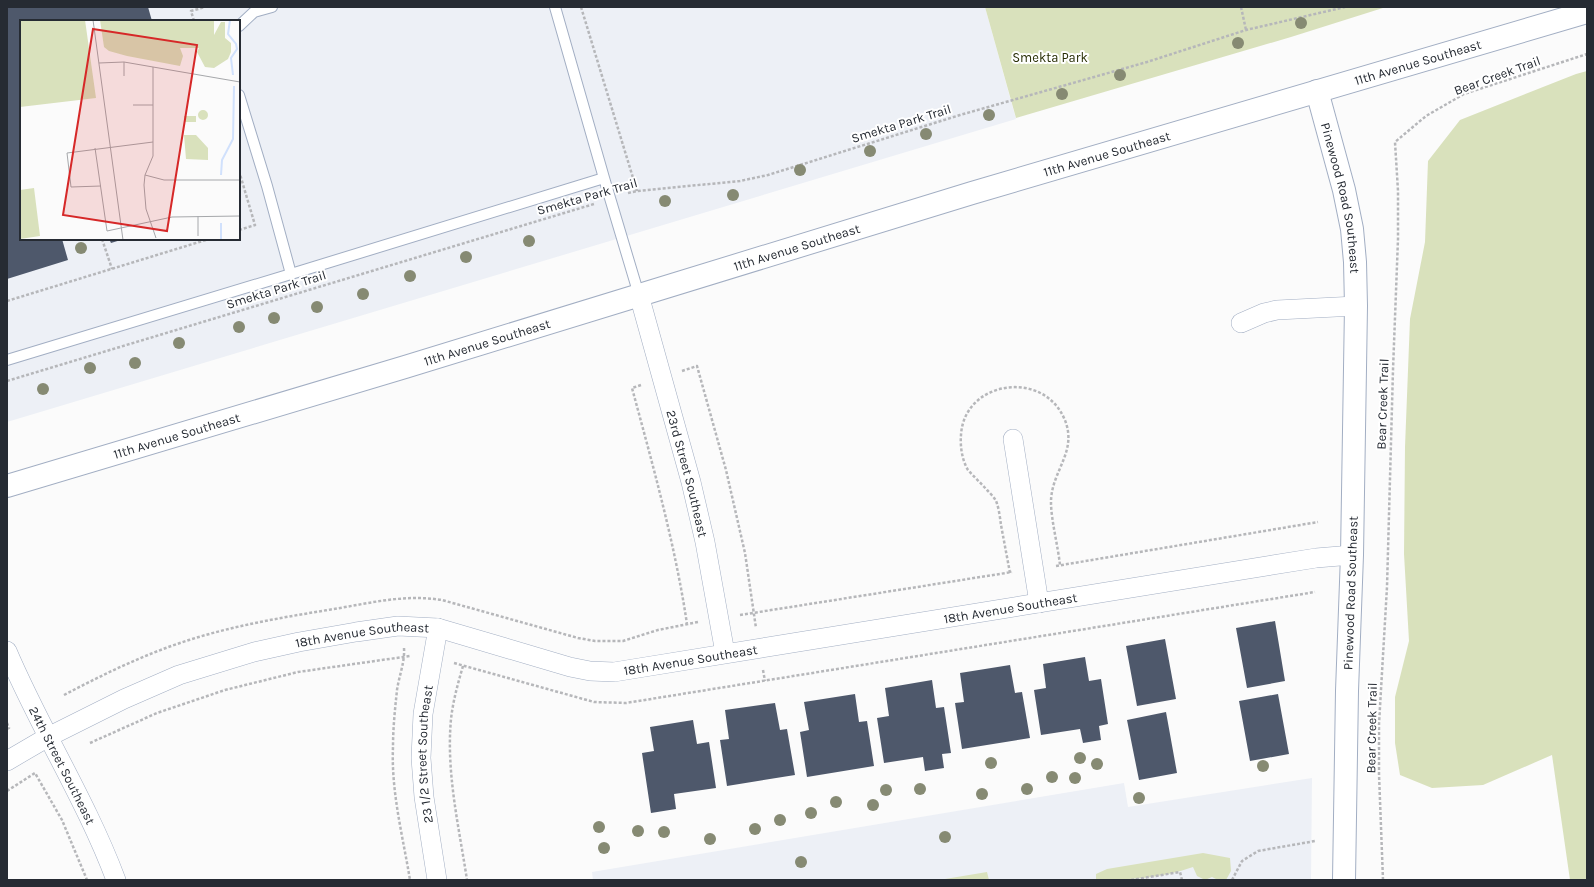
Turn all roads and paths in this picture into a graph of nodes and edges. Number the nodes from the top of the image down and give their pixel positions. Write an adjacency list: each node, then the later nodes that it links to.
1 (205, 7): 8 (path)
2 (272, 7): 9 (lane)
3 (555, 7): 15 (lane)
4 (581, 7): 16 (path)
5 (1241, 7): 10 (path)
6 (1346, 7): 10 (path, Smekta Park Trail)
7 (1587, 12): 12 (main road, 11th Avenue Southeast)
8 (194, 20)
9 (240, 25)
10 (1246, 30): 16 (path, Smekta Park Trail)
11 (1587, 54): 60 (path, Bear Creek Trail)
12 (1317, 91): 23 (main road, 11th Avenue Southeast); 25 (main road, Pinewood Road Southeast)
13 (240, 98): 22 (lane)
14 (240, 174): 18 (path)
15 (604, 178): 17 (lane); 22 (lane)
16 (637, 191): 17 (path, Smekta Park Trail)
17 (610, 199): 23 (lane); 29 (path, Smekta Park Trail)
18 (240, 230)
19 (102, 240): 21 (path)
20 (206, 240): 21 (path)
21 (112, 269): 24 (path)
22 (291, 274): 27 (lane)
23 (639, 295): 28 (street, 23rd Street Southeast); 31 (main road, 11th Avenue Southeast)
24 (7, 301)
25 (1356, 306): 26 (street); 33 (main road, Pinewood Road Southeast)
26 (1241, 323)
27 (7, 360)
28 (663, 377): 35 (path); 37 (path); 41 (street, 23rd Street Southeast)
29 (7, 381)
30 (1013, 439): 38 (street)
31 (7, 486)
32 (1318, 522): 34 (path)
33 (1352, 555): 38 (street, 18th Avenue Southeast); 59 (main road, Pinewood Road Southeast)
34 (1060, 565)
35 (1010, 573)
36 (1315, 592): 44 (path)
37 (399, 598)
38 (1039, 603): 41 (street, 18th Avenue Southeast)
39 (438, 628): 41 (street, 18th Avenue Southeast); 47 (street, 18th Avenue Southeast); 54 (street, 23 1/2 Street Southeast)
40 (7, 651): 47 (street, 24th Street Southeast)
41 (725, 654)
42 (405, 656): 48 (path)
43 (463, 666): 55 (path)
44 (765, 681)
45 (7, 723): 46 (path)
46 (7, 729)
47 (48, 737): 49 (street, 18th Avenue Southeast); 53 (street, 24th Street Southeast)
48 (90, 743)
49 (7, 761)
50 (7, 791): 52 (path)
51 (1315, 841): 58 (path)
52 (87, 880)
53 (116, 880)
54 (437, 880)
55 (467, 880)
56 (1131, 880): 57 (path)
57 (1182, 880)
58 (1232, 880)
59 (1344, 880)
60 (1383, 880)

